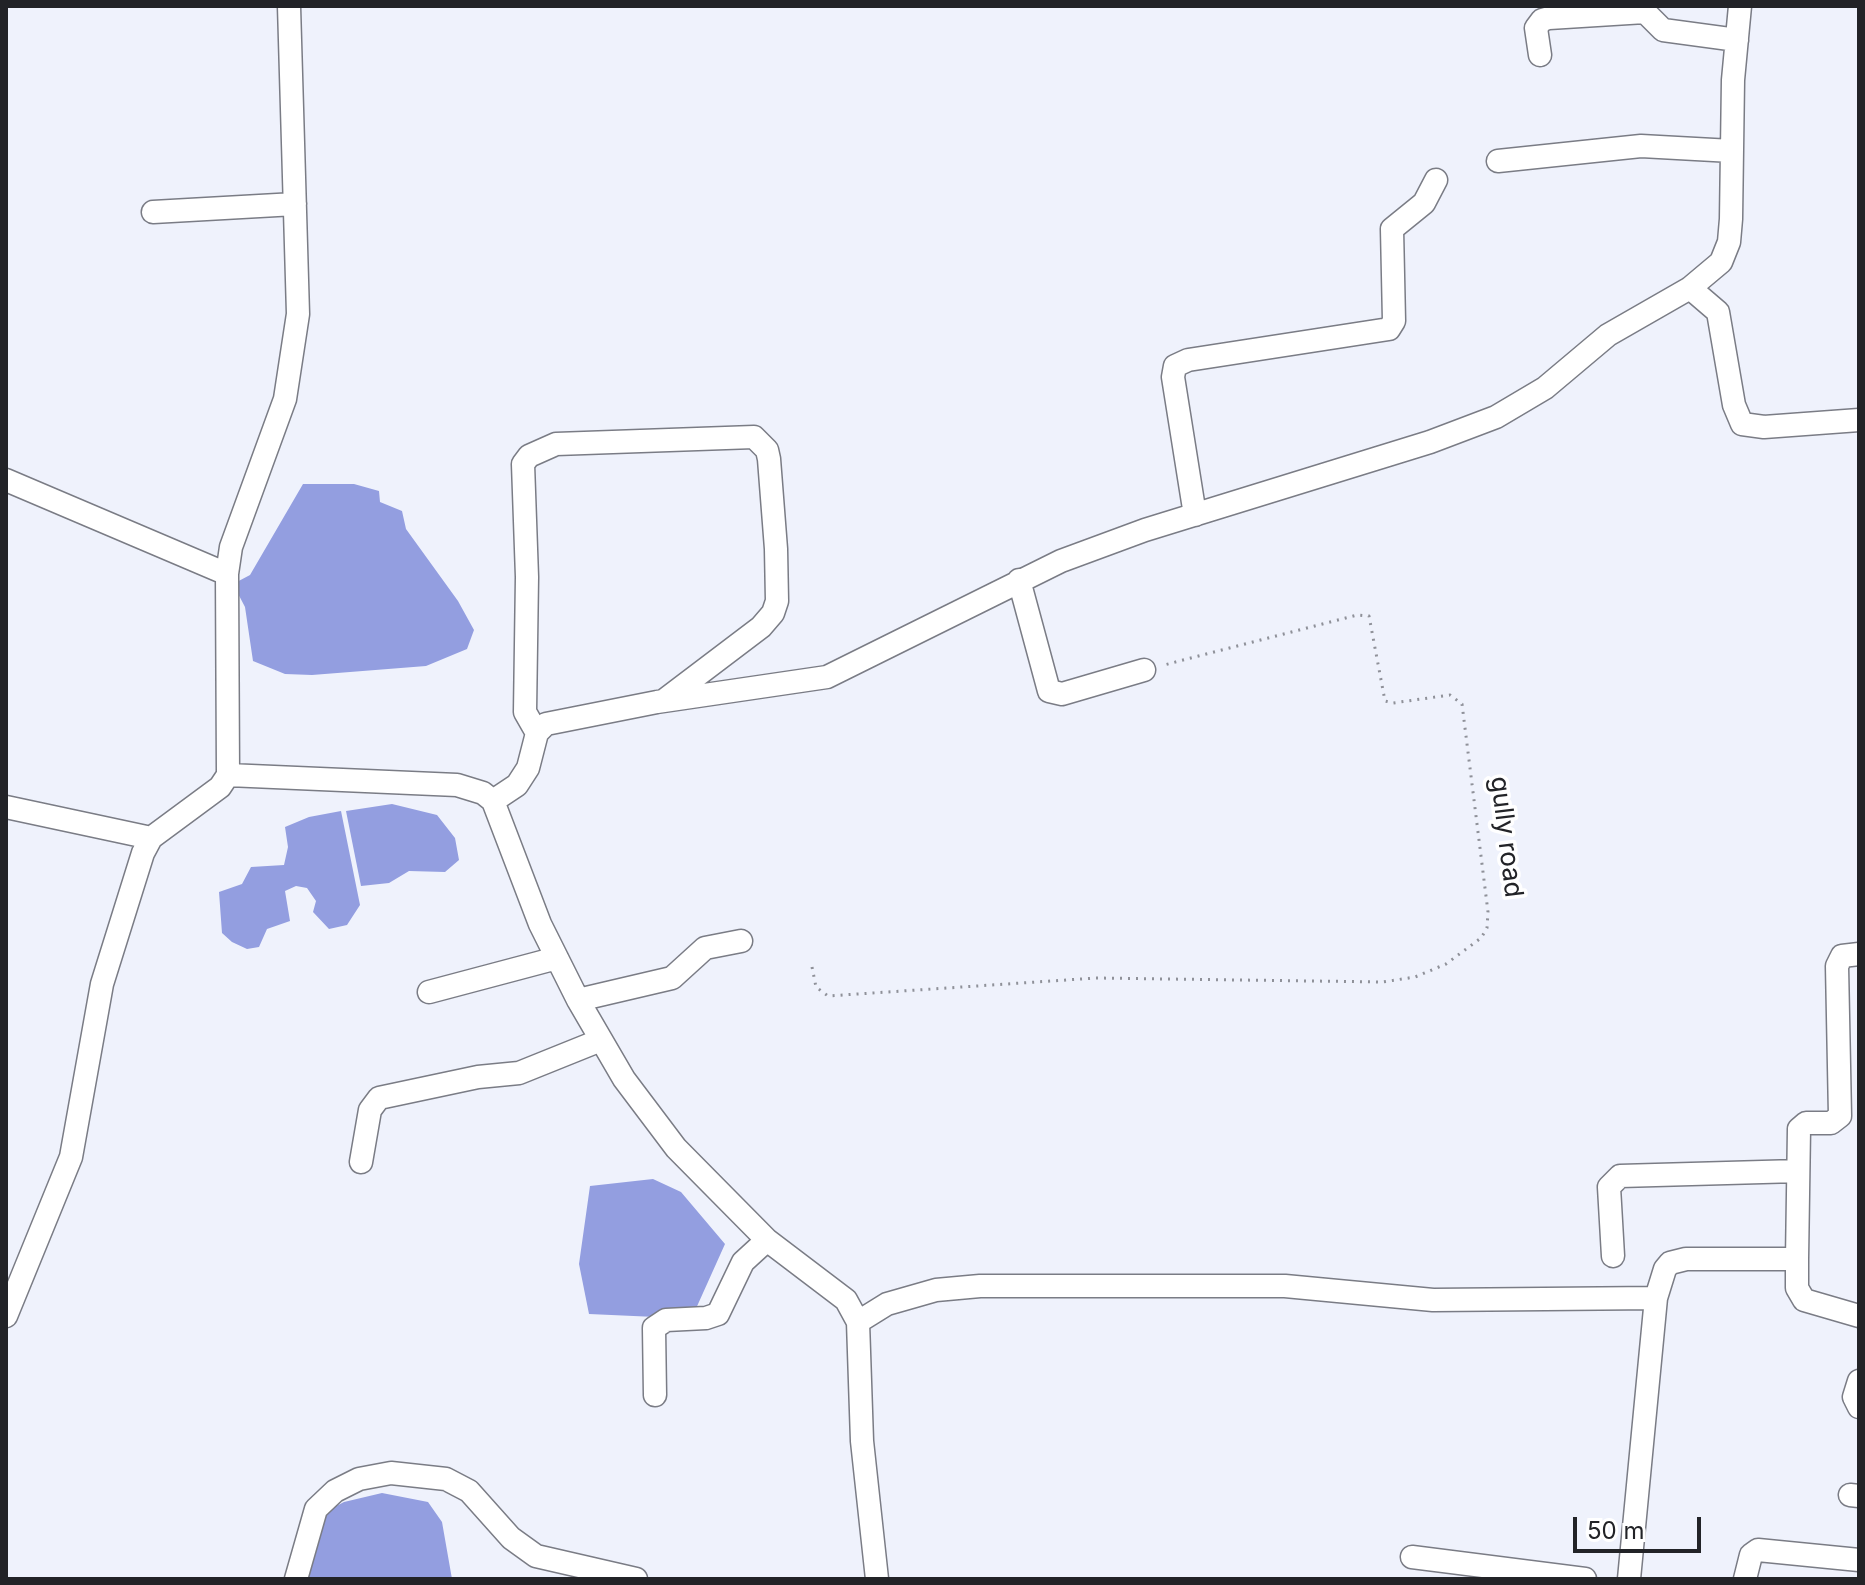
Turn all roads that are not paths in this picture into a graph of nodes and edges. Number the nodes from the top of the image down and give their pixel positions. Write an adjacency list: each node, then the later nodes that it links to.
1 (289, 6): 8 (street)
2 (1740, 6): 3 (street)
3 (1737, 40): 4 (street); 5 (street)
4 (1540, 55)
5 (1732, 151): 6 (street); 10 (street)
6 (1498, 161)
7 (1436, 180): 13 (street)
8 (295, 204): 9 (street); 14 (street)
9 (153, 212)
10 (1690, 288): 11 (street); 13 (street)
11 (1859, 420)
12 (6, 480): 14 (street)
13 (1195, 515): 15 (street)
14 (227, 574): 19 (street)
15 (1019, 580): 16 (street); 17 (street)
16 (1144, 670)
17 (662, 701): 18 (street); 18 (street)
18 (537, 733): 20 (street)
19 (228, 775): 20 (street); 22 (street)
20 (493, 801): 25 (street)
21 (6, 807): 22 (street)
22 (151, 838): 37 (street)
23 (741, 941): 27 (street)
24 (1859, 954): 29 (street)
25 (557, 958): 26 (street); 27 (street)
26 (429, 992)
27 (578, 1000): 28 (street)
28 (601, 1040): 31 (street); 33 (street)
29 (1831, 1123): 30 (street); 32 (street)
30 (1859, 1124)
31 (361, 1162)
32 (1798, 1171): 34 (street); 35 (street)
33 (767, 1240): 39 (street); 41 (street)
34 (1613, 1256)
35 (1797, 1259): 36 (street); 38 (street)
36 (1656, 1298): 39 (street); 49 (street)
37 (6, 1316)
38 (1859, 1316)
39 (858, 1322): 47 (street)
40 (1859, 1381): 42 (street)
41 (655, 1395)
42 (1859, 1407)
43 (1412, 1557): 48 (street)
44 (1859, 1560): 50 (street)
45 (296, 1579): 46 (street)
46 (636, 1579)
47 (877, 1579)
48 (1585, 1579)
49 (1629, 1579)
50 (1745, 1579)

